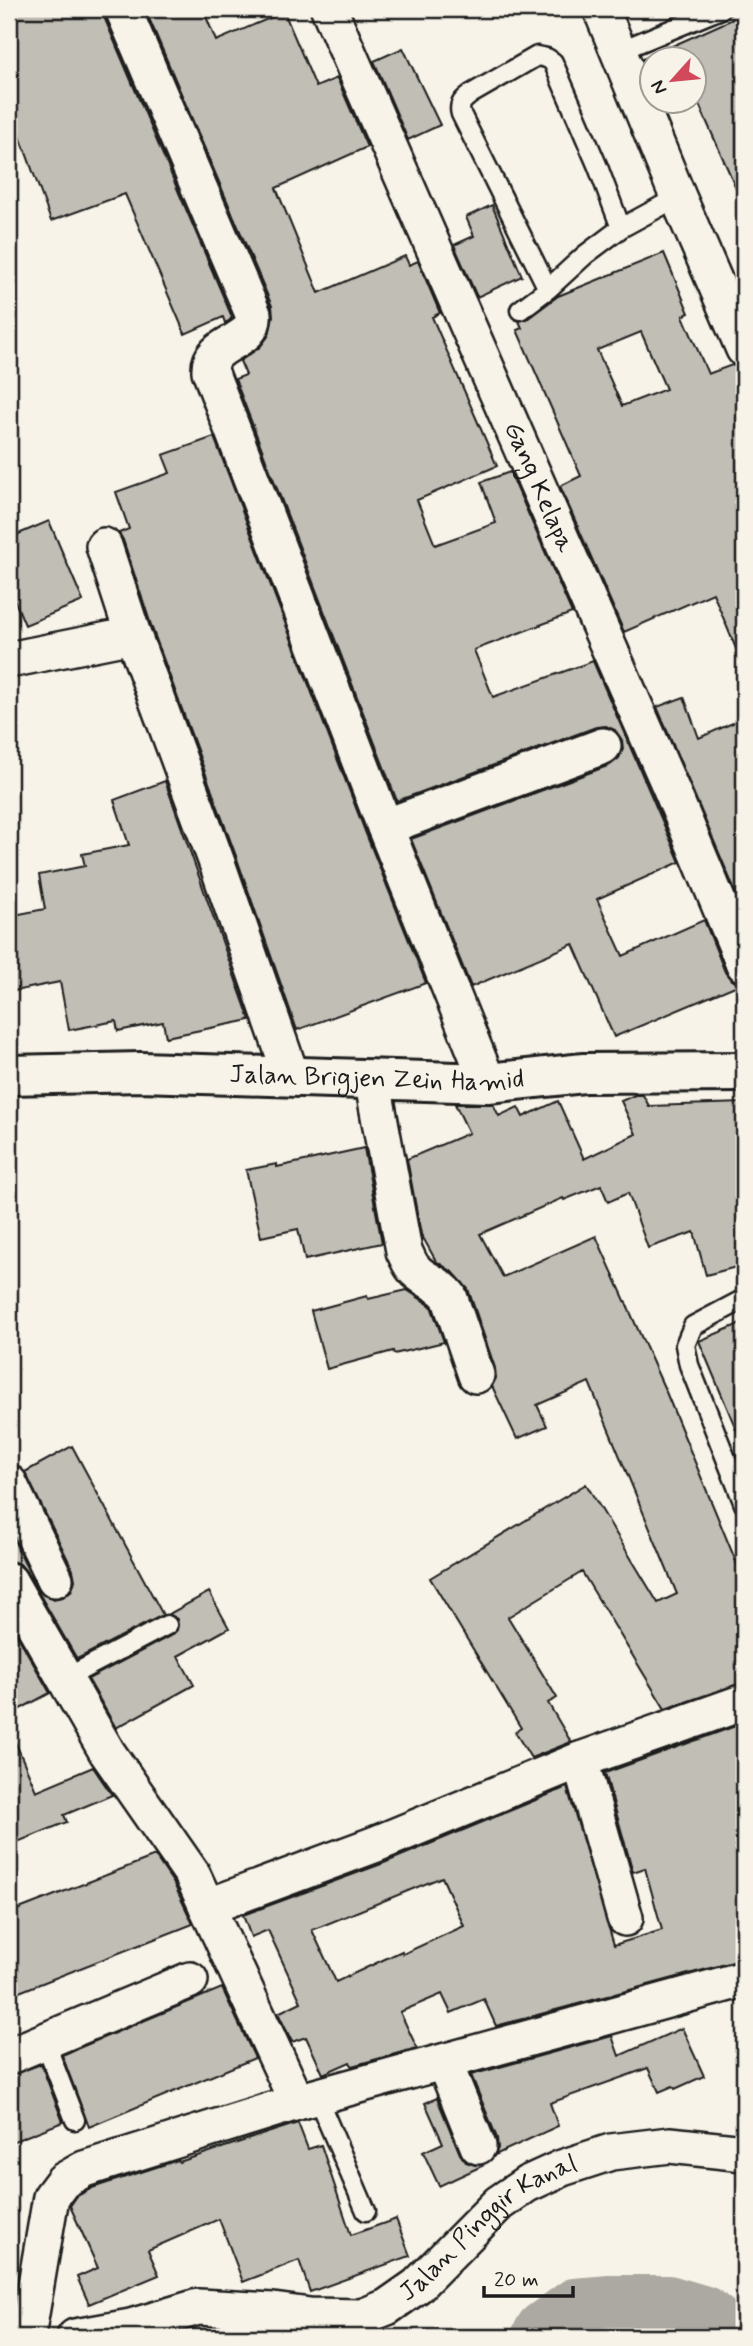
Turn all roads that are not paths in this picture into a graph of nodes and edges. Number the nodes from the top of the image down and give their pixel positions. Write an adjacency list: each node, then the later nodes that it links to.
1 (123, 9): 15 (street)
2 (329, 9): 16 (street, Gang Kelapa)
3 (601, 9): 5 (street)
4 (721, 9): 5 (lane)
5 (619, 51): 6 (street)
6 (678, 197): 7 (lane); 10 (street)
7 (621, 228): 8 (lane); 8 (lane)
8 (548, 289): 9 (lane)
9 (520, 310)
10 (744, 349)
11 (104, 546): 12 (street)
12 (133, 635): 13 (street); 19 (street)
13 (9, 660)
14 (603, 746): 15 (street)
15 (385, 827): 21 (street)
16 (744, 964)
17 (744, 1072): 21 (main road, Jalan Brigjen Zein Hamid)
18 (9, 1075): 19 (main road, Jalan Brigjen Zein Hamid)
19 (292, 1077): 20 (main road, Jalan Brigjen Zein Hamid)
20 (372, 1078): 21 (main road, Jalan Brigjen Zein Hamid); 23 (street)
21 (488, 1083)
22 (744, 1299): 25 (lane)
23 (476, 1375)
24 (9, 1483): 26 (street)
25 (744, 1504)
26 (17, 1522): 27 (street)
27 (55, 1578)
28 (9, 1581): 29 (street)
29 (17, 1615): 31 (street)
30 (167, 1625): 31 (lane)
31 (64, 1679): 34 (street)
32 (744, 1702): 33 (street)
33 (580, 1760): 34 (street); 35 (street)
34 (207, 1907): 41 (street)
35 (625, 1918)
36 (744, 1979): 40 (street)
37 (190, 1980): 38 (street)
38 (45, 2042): 39 (street); 42 (lane)
39 (9, 2056)
40 (444, 2062): 41 (street); 43 (street)
41 (307, 2100): 45 (lane); 46 (street)
42 (75, 2120)
43 (478, 2146)
44 (744, 2153): 47 (street, Jalan Pinggir Kanal)
45 (366, 2211)
46 (27, 2337)
47 (75, 2337)

